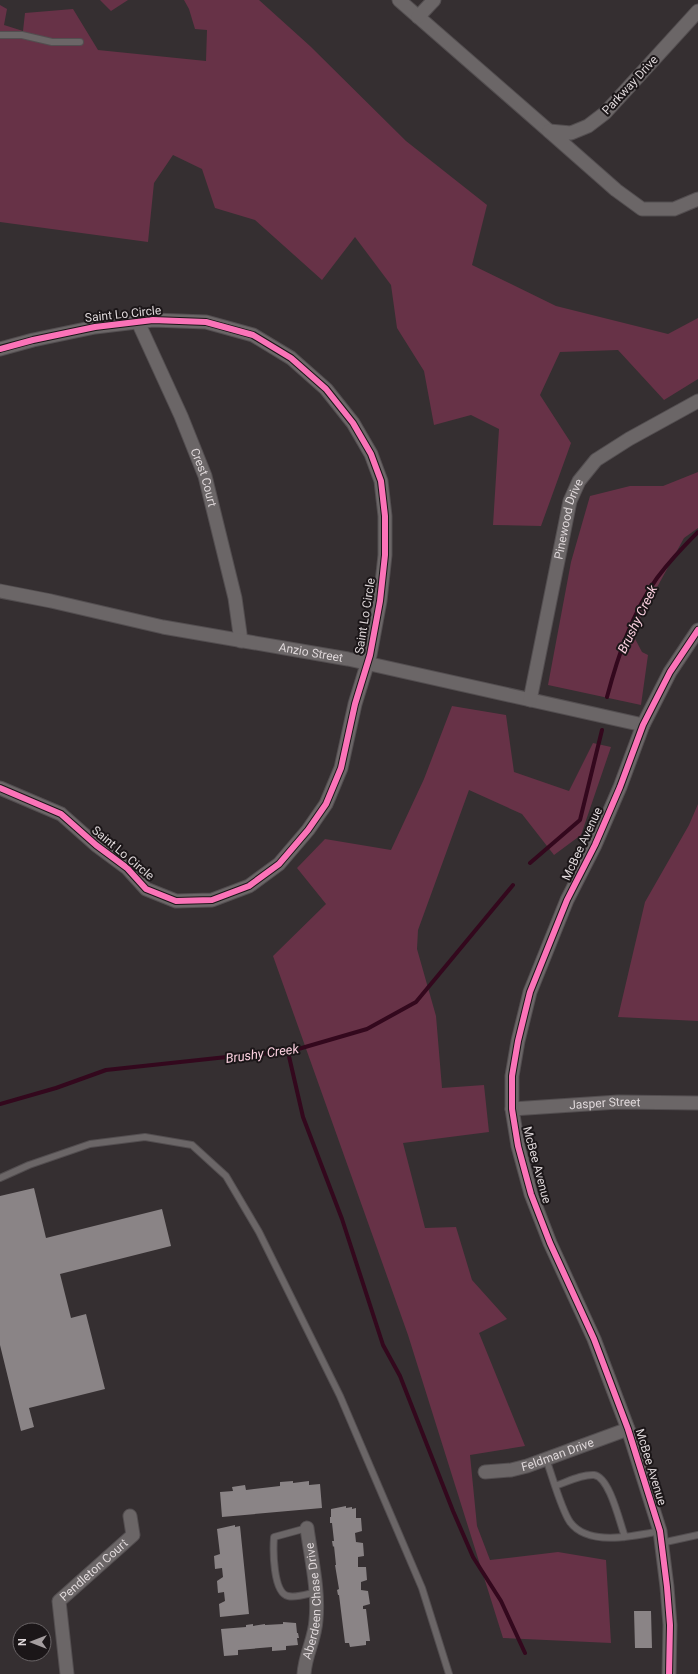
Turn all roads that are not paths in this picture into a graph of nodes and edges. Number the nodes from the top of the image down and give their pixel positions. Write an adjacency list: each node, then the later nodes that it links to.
1 (399, 0): 4 (street)
2 (434, 0): 4 (street)
3 (698, 11): 7 (street, Parkway Drive)
4 (418, 17): 7 (street)
5 (0, 35): 6 (lane)
6 (80, 42)
7 (549, 131): 8 (street)
8 (698, 198)
9 (138, 322): 10 (street, Saint Lo Circle); 14 (street, Crest Court); 15 (street, Saint Lo Circle)
10 (0, 349)
11 (698, 401): 16 (street, Pinewood Drive)
12 (0, 591): 14 (street, Anzio Street)
13 (698, 630): 17 (street, McBee Avenue)
14 (241, 641): 15 (street, Anzio Street)
15 (368, 664): 16 (street, Anzio Street); 18 (street, Saint Lo Circle)
16 (530, 700): 17 (street, Anzio Street)
17 (643, 725): 20 (street, McBee Avenue)
18 (0, 788)
19 (698, 1103): 20 (street, Jasper Street)
20 (512, 1109): 22 (street, McBee Avenue)
21 (0, 1178): 34 (lane)
22 (628, 1429): 23 (street, Feldman Drive); 30 (street, McBee Avenue)
23 (546, 1459): 24 (street, Feldman Drive); 25 (lane)
24 (485, 1472)
25 (555, 1486): 29 (lane); 29 (lane)
26 (130, 1516): 32 (street, Pendleton Court)
27 (307, 1528): 31 (street, Aberdeen Chase Drive); 31 (lane)
28 (698, 1535): 30 (lane)
29 (624, 1537): 30 (lane)
30 (661, 1537): 35 (street, McBee Avenue)
31 (316, 1592): 33 (street, Aberdeen Chase Drive)
32 (67, 1674)
33 (304, 1674)
34 (449, 1674)
35 (669, 1674)

